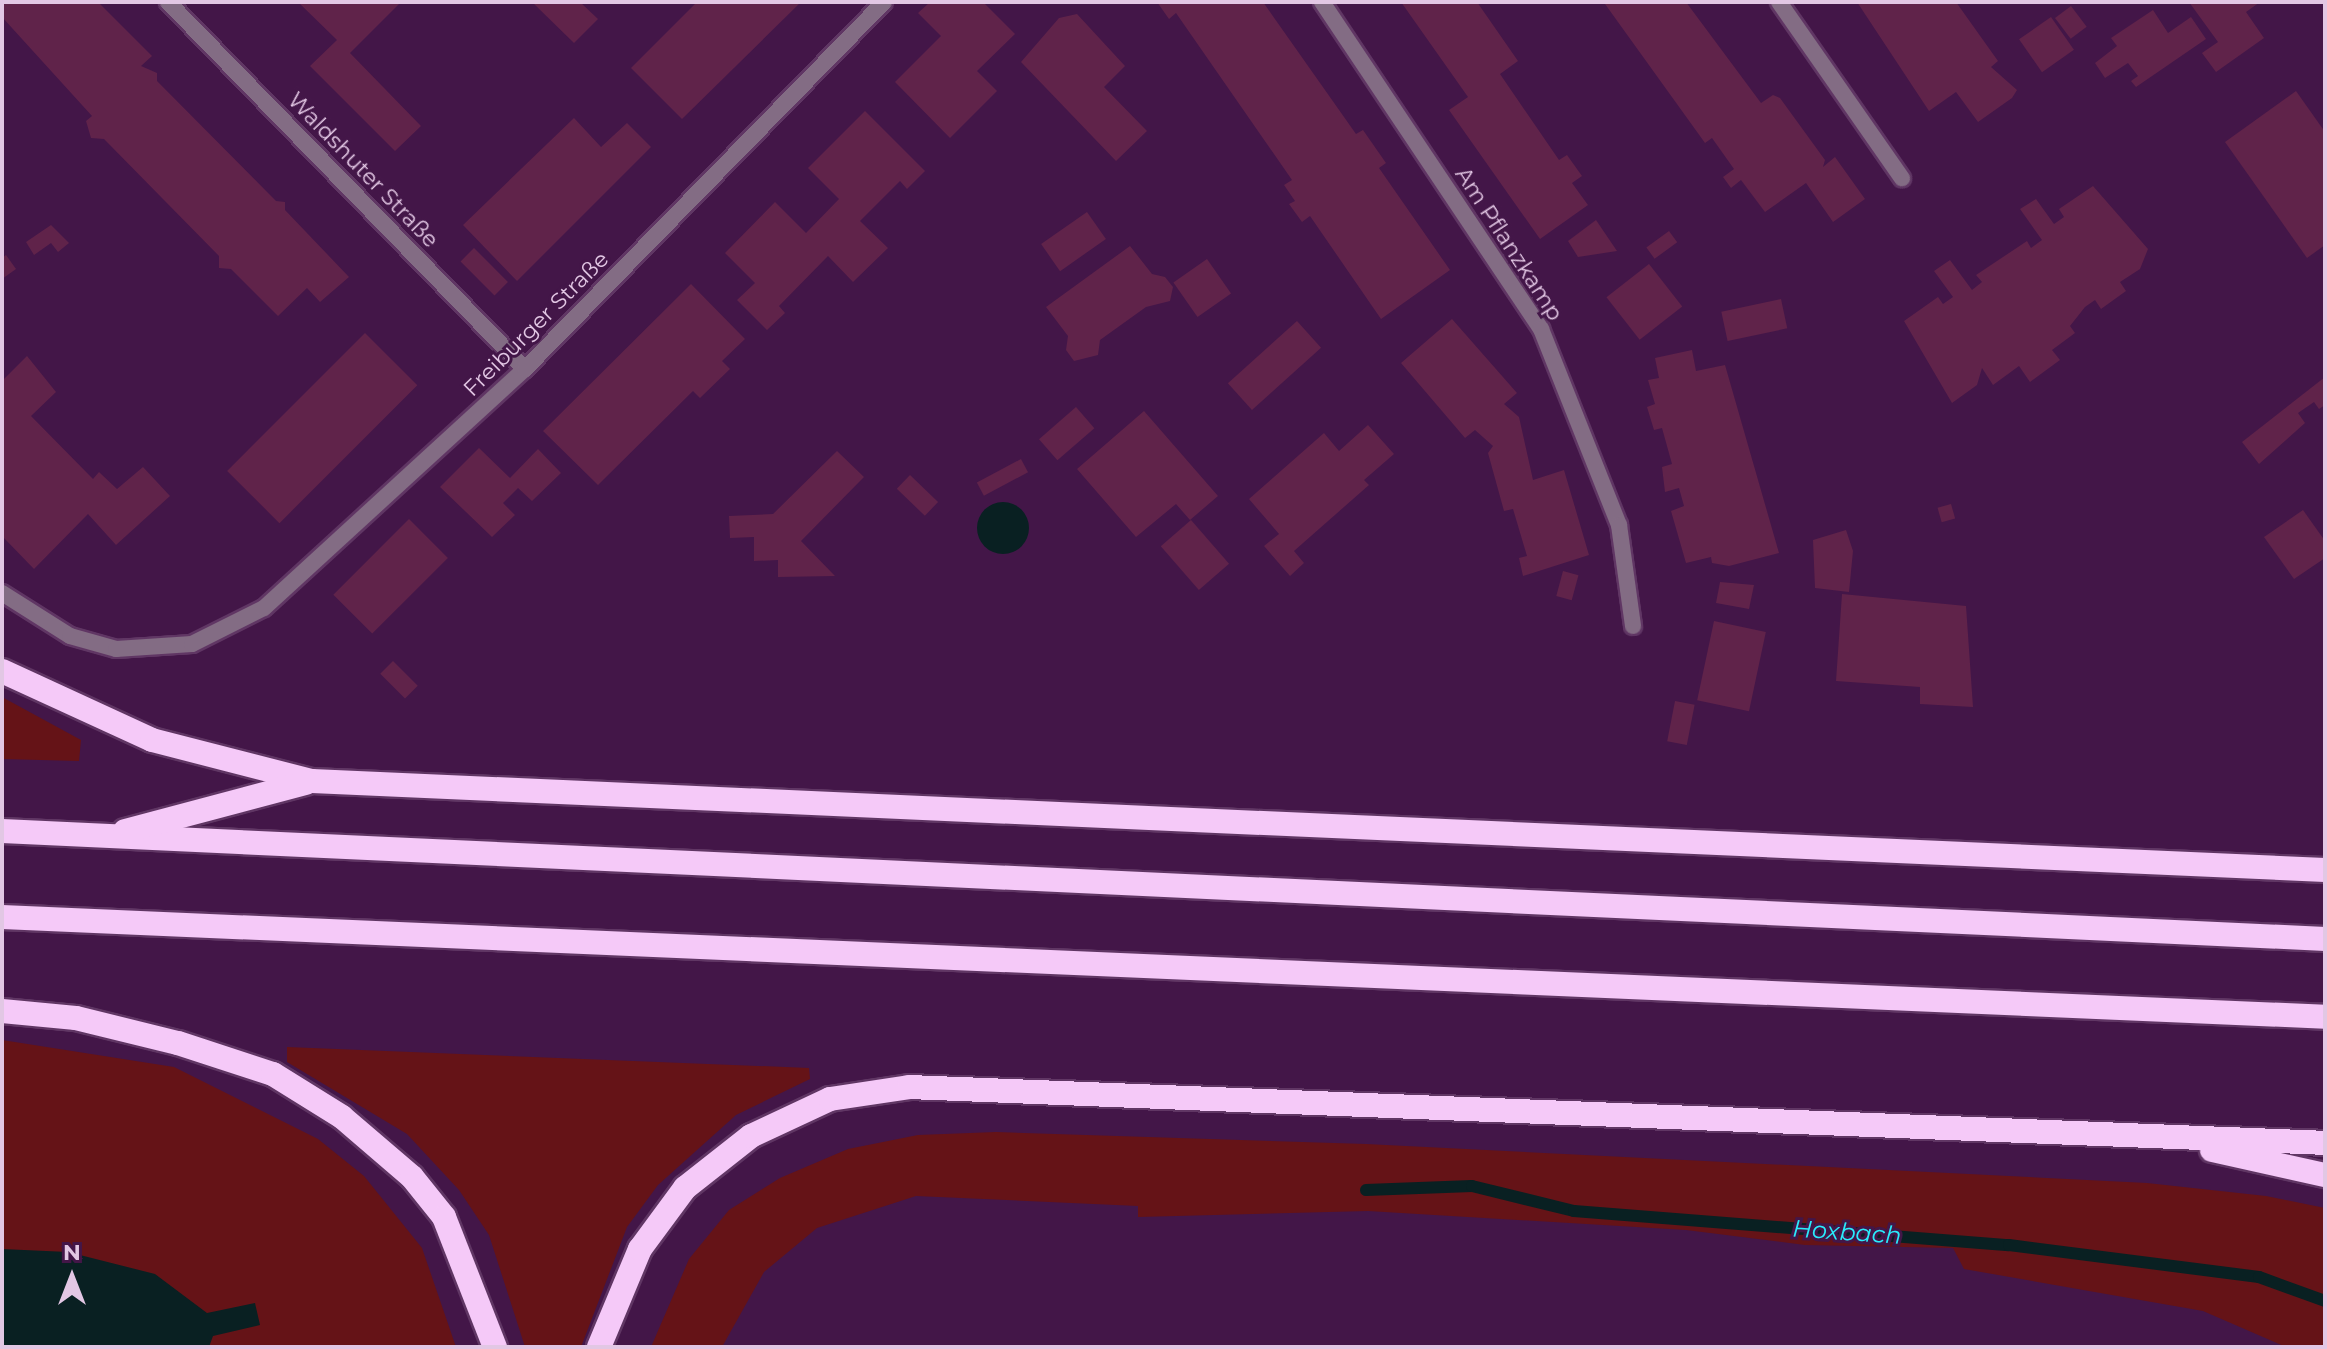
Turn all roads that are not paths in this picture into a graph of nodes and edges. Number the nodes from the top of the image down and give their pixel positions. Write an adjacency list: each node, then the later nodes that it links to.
1 (168, 2): 6 (street, Waldshuter Straße)
2 (884, 2): 6 (street, Freiburger Straße)
3 (1322, 2): 8 (street, Am Pflanzkamp)
4 (1779, 2): 5 (street)
5 (1902, 178)
6 (525, 369): 7 (street, Freiburger Straße)
7 (2, 593)
8 (1633, 626)
9 (2, 671): 10 (highway)
10 (312, 781): 12 (highway); 13 (highway)
11 (2, 831): 12 (highway)
12 (100, 837): 15 (highway)
13 (2325, 870)
14 (2, 917): 17 (highway)
15 (2325, 939)
16 (2, 1011): 21 (highway)
17 (2325, 1017)
18 (2120, 1133): 19 (highway); 20 (highway); 22 (highway)
19 (2325, 1143)
20 (2325, 1175)
21 (495, 1347)
22 (599, 1347)

